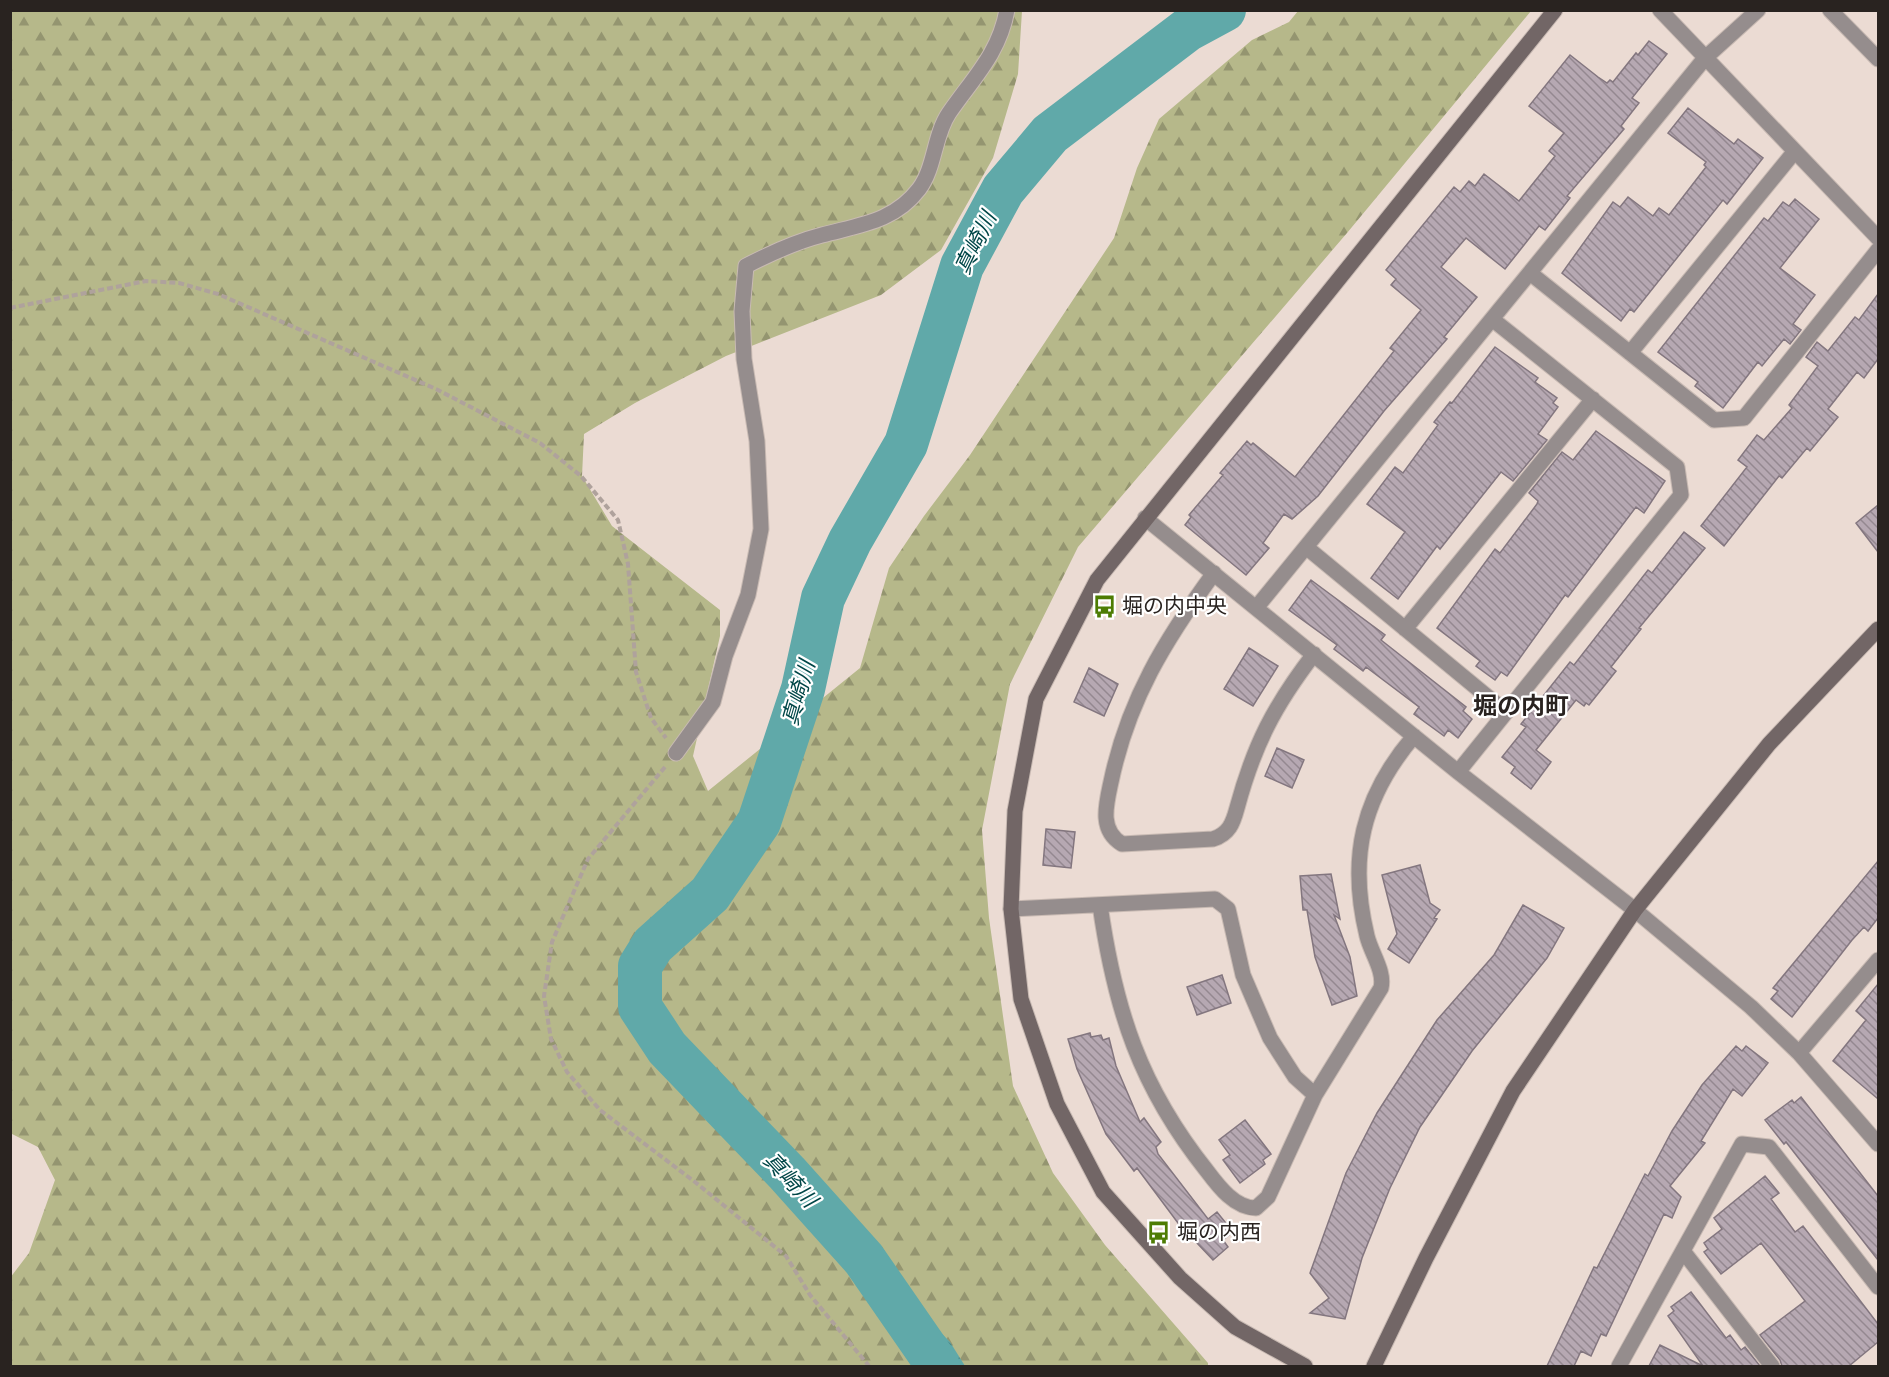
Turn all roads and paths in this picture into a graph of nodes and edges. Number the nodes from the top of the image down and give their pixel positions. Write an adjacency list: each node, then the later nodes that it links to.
1 (1007, 10): 25 (street)
2 (1555, 10): 16 (street)
3 (1660, 10): 6 (street)
4 (1758, 10): 6 (street)
5 (1830, 10): 7 (street)
6 (1705, 58): 8 (street); 11 (street)
7 (1878, 59)
8 (1795, 151): 9 (street); 14 (street)
9 (1878, 238)
10 (1878, 250): 14 (street)
11 (1530, 273): 13 (street); 14 (street)
12 (10, 308): 25 (path)
13 (1492, 319): 15 (street); 17 (street)
14 (1630, 353)
15 (1593, 399): 20 (street); 23 (street)
16 (1145, 518): 18 (street); 28 (street)
17 (1306, 547): 19 (street); 20 (street)
18 (1214, 573): 19 (street); 22 (street)
19 (1256, 608): 22 (street)
20 (1406, 629): 23 (street)
21 (1878, 629): 29 (street)
22 (1314, 654): 24 (street)
23 (1506, 712): 26 (street)
24 (1414, 736): 26 (street); 32 (street)
25 (676, 753): 36 (path)
26 (1458, 772): 29 (street)
27 (1100, 905): 28 (street); 32 (street); 32 (street)
28 (1011, 909): 37 (street)
29 (1635, 910): 31 (street); 38 (street)
30 (1878, 960): 31 (street)
31 (1800, 1053): 33 (street)
32 (1315, 1095)
33 (1878, 1144)
34 (1683, 1251): 35 (street); 39 (street); 40 (street)
35 (1878, 1287)
36 (869, 1366)
37 (1305, 1366)
38 (1374, 1366)
39 (1619, 1366)
40 (1772, 1366)

